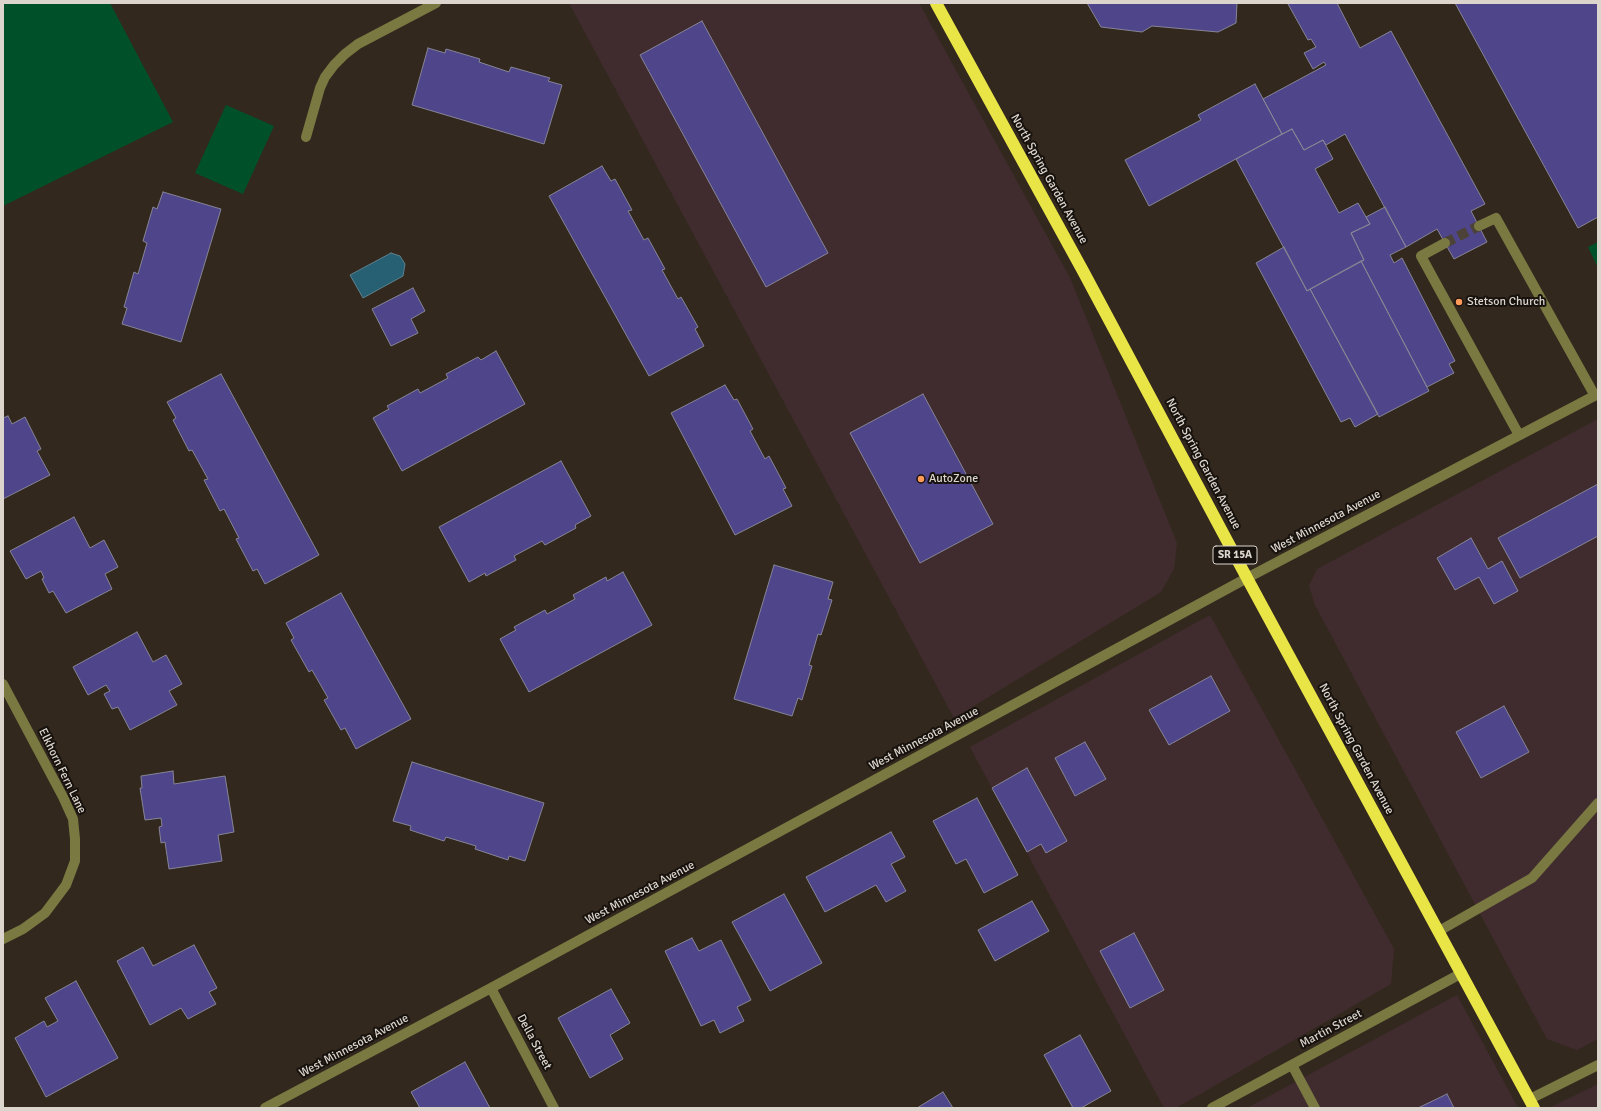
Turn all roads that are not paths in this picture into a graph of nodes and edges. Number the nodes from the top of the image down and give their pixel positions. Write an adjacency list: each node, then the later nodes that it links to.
1 (436, 3): 3 (street)
2 (936, 3): 8 (highway, North Spring Garden Avenue / SR 15A)
3 (306, 137)
4 (1479, 226): 6 (street)
5 (1445, 243): 7 (street)
6 (1596, 395): 7 (street, West Minnesota Avenue)
7 (1519, 435): 8 (street, West Minnesota Avenue)
8 (1247, 578): 11 (highway, North Spring Garden Avenue / SR 15A); 14 (street, West Minnesota Avenue)
9 (3, 684): 12 (street, Elkhorn Fern Lane)
10 (1598, 803): 11 (street)
11 (1439, 931): 13 (highway, North Spring Garden Avenue / SR 15A)
12 (3, 939)
13 (1462, 973): 15 (street, Martin Street); 17 (highway, North Spring Garden Avenue / SR 15A)
14 (491, 988): 18 (street, West Minnesota Avenue); 19 (street, Della Street)
15 (1292, 1065): 20 (street, Martin Street); 21 (street)
16 (1598, 1065): 17 (street)
17 (1532, 1104)
18 (264, 1108)
19 (554, 1108)
20 (1212, 1108)
21 (1315, 1108)

